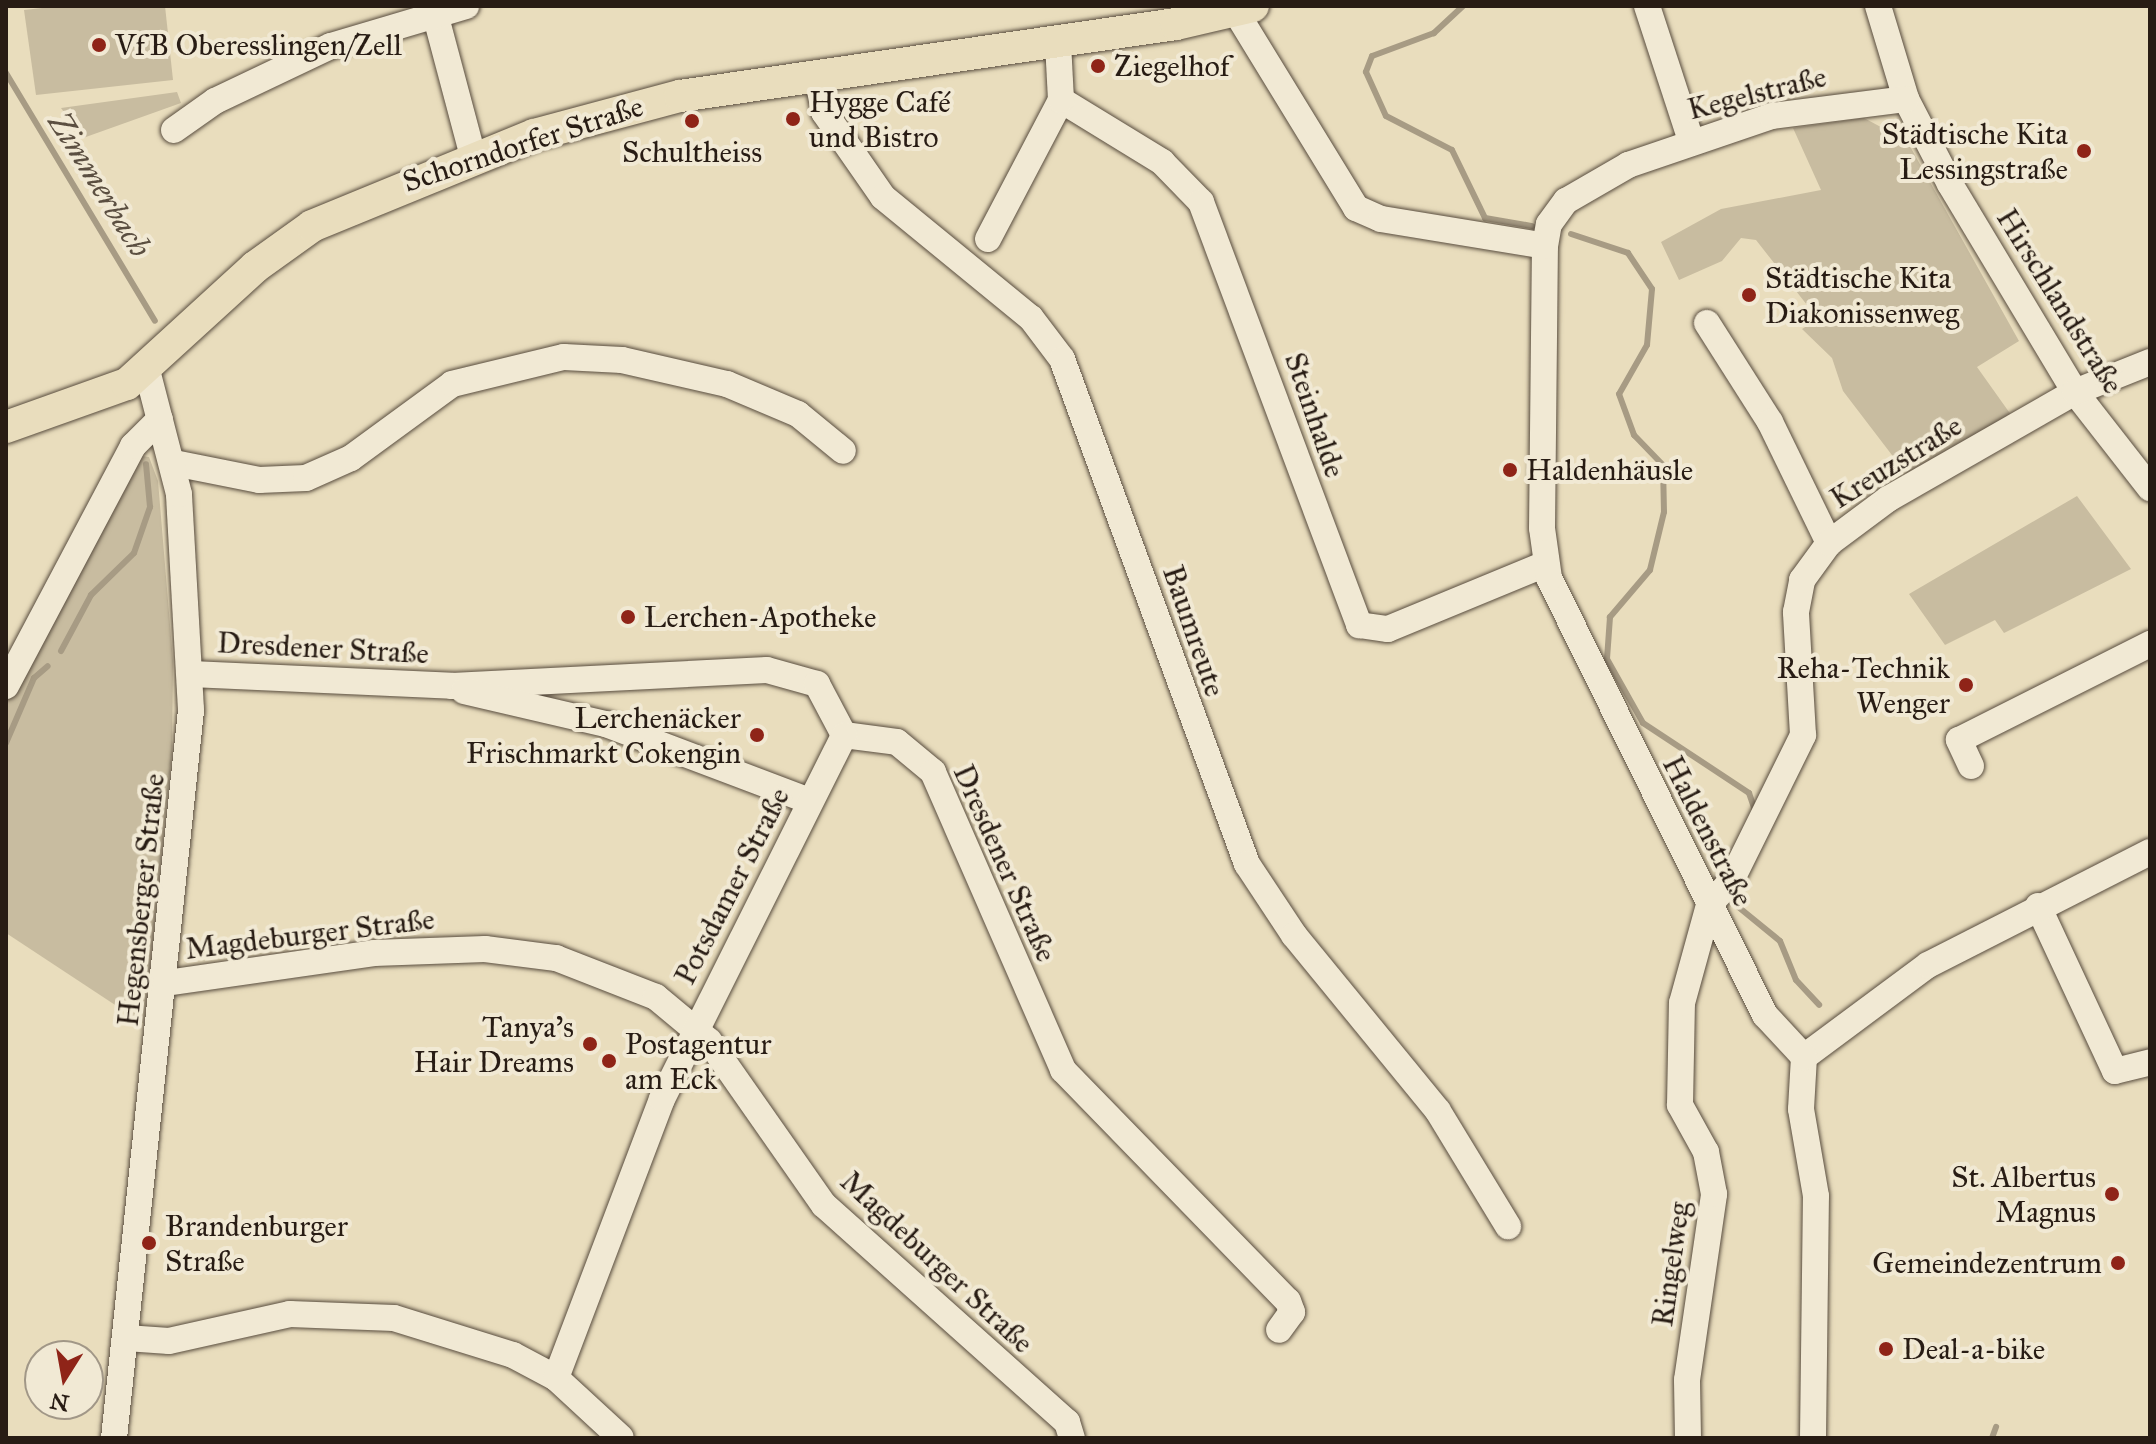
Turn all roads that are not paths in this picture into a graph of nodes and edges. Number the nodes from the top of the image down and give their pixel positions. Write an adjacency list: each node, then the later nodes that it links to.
1 (466, 6): 5 (street)
2 (1647, 6): 11 (street)
3 (1878, 6): 8 (street, Hirschlandstraße)
4 (1245, 9): 6 (main road, Schorndorfer Straße); 14 (street)
5 (434, 10): 10 (street); 12 (street)
6 (1058, 42): 7 (main road, Schorndorfer Straße); 9 (street)
7 (817, 75): 12 (main road, Schorndorfer Straße); 43 (street, Baumreute)
8 (1906, 99): 11 (street, Kegelstraße); 18 (street, Hirschlandstraße)
9 (1061, 100): 13 (street); 25 (street, Steinhalde)
10 (174, 130)
11 (1691, 141): 14 (street, Kegelstraße)
12 (473, 156): 17 (main road, Schorndorfer Straße)
13 (988, 239)
14 (1545, 246): 25 (street, Haldenstraße)
15 (1707, 323): 24 (street)
16 (2150, 362): 18 (street, Kreuzstraße)
17 (147, 370): 19 (street, Hegensberger Straße); 20 (main road, Schorndorfer Straße)
18 (2075, 392): 23 (street, Hirschlandstraße); 24 (street, Kreuzstraße)
19 (160, 419): 22 (street, Hegensberger Straße); 29 (street)
20 (6, 427)
21 (843, 451): 22 (street)
22 (174, 463): 27 (street, Hegensberger Straße)
23 (2150, 488)
24 (1829, 543): 36 (street, Kreuzstraße)
25 (1546, 564): 36 (street, Haldenstraße)
26 (2150, 644): 33 (street)
27 (191, 674): 30 (street, Dresdener Straße); 38 (street, Hegensberger Straße)
28 (521, 680): 30 (street, Dresdener Straße); 31 (street, Dresdener Straße); 32 (street, Dresdener Straße)
29 (6, 686)
30 (452, 686): 31 (street, Dresdener Straße)
31 (606, 724): 34 (street, Dresdener Straße)
32 (844, 735): 34 (street, Potsdamer Straße); 44 (street, Dresdener Straße)
33 (1971, 766)
34 (810, 801): 39 (street, Potsdamer Straße)
35 (2150, 852): 37 (street)
36 (1709, 905): 40 (street, Haldenstraße); 42 (street, Kreuzstraße)
37 (2038, 906): 40 (street); 41 (street)
38 (166, 983): 39 (street, Magdeburger Straße); 45 (street, Hegensberger Straße)
39 (697, 1027): 46 (street, Potsdamer Straße); 49 (street, Magdeburger Straße)
40 (1804, 1057): 51 (street)
41 (2150, 1062)
42 (1680, 1105): 50 (street, Ringelweg)
43 (1508, 1226)
44 (1279, 1330)
45 (126, 1338): 46 (street); 47 (street, Hegensberger Straße)
46 (556, 1378): 48 (street)
47 (114, 1438)
48 (621, 1438)
49 (1072, 1438)
50 (1688, 1438)
51 (1813, 1438)

